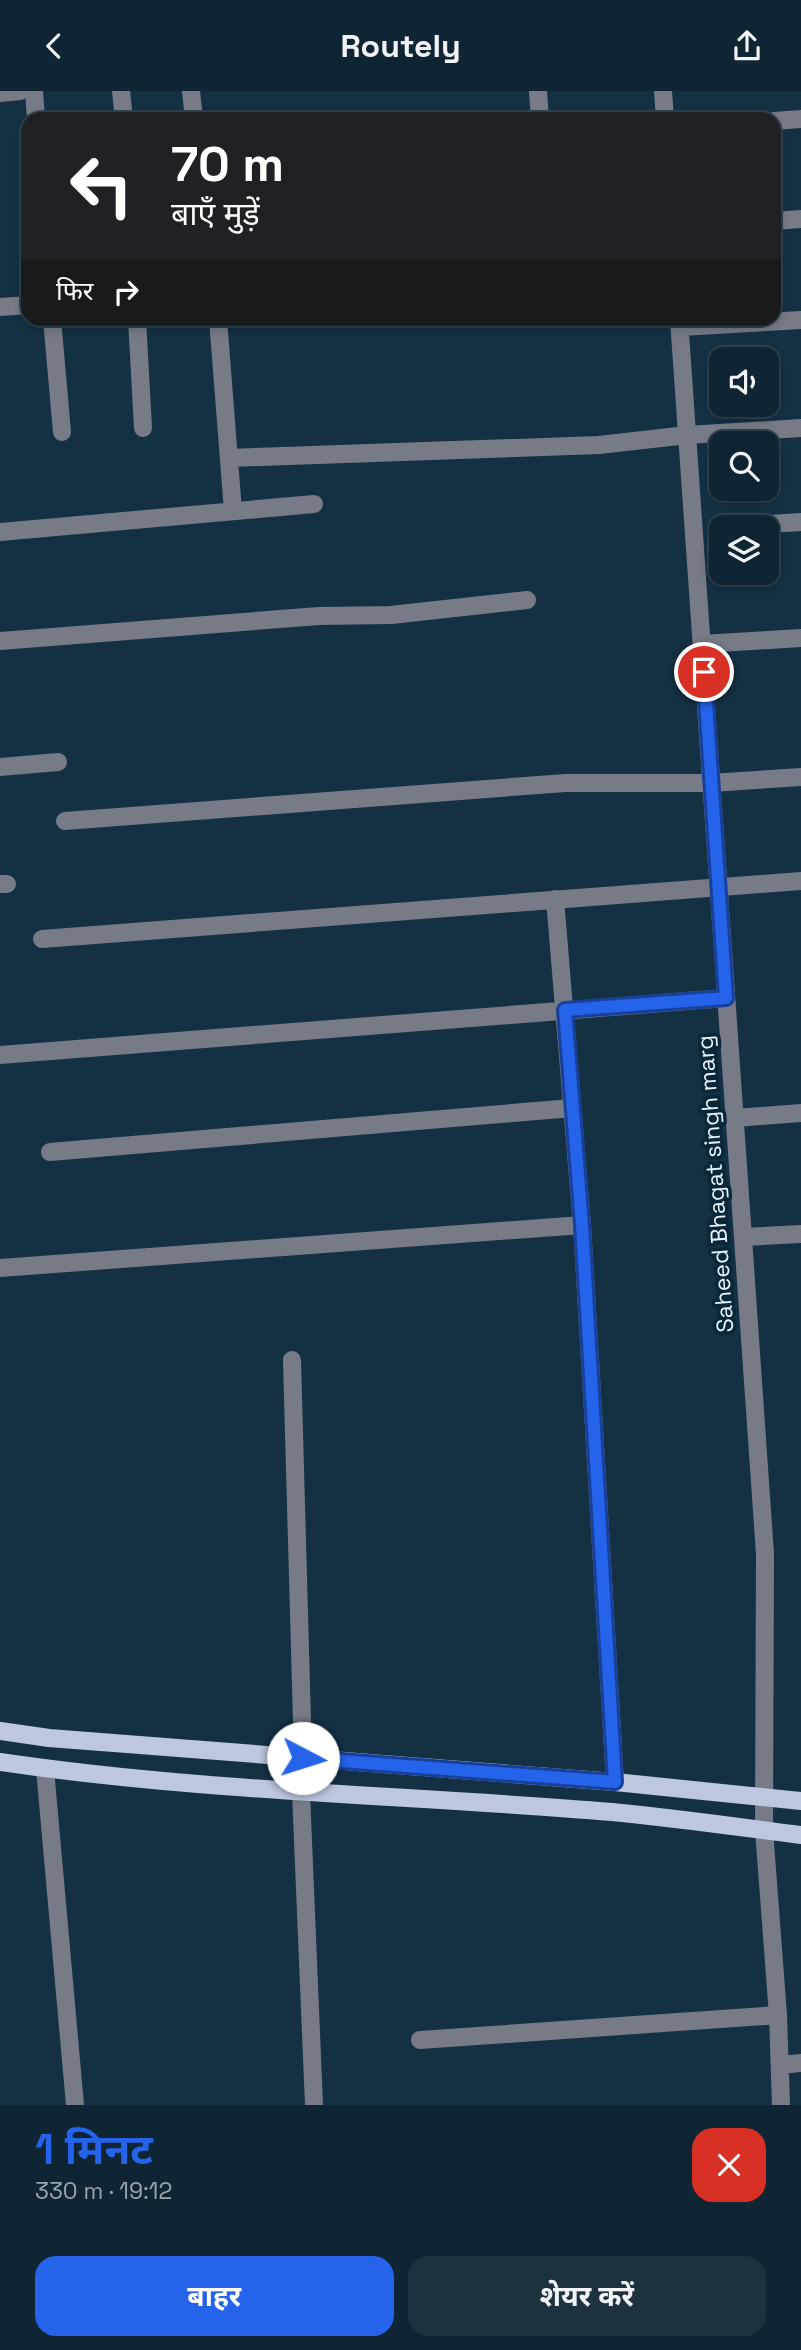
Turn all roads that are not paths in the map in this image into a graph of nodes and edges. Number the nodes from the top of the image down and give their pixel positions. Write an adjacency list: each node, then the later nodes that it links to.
1 (20, 91): 7 (street)
2 (34, 91): 8 (street)
3 (121, 91): 9 (street)
4 (191, 91): 10 (street)
5 (538, 91): 11 (street)
6 (663, 91): 12 (street)
7 (0, 93)
8 (36, 112)
9 (123, 112)
10 (193, 112)
11 (540, 112)
12 (664, 112)
13 (801, 119): 14 (street)
14 (781, 120)
15 (801, 219): 16 (street)
16 (781, 220)
17 (21, 306): 18 (street)
18 (0, 307)
19 (781, 320): 20 (street)
20 (801, 320)
21 (53, 326): 27 (street)
22 (137, 326): 25 (street)
23 (219, 326): 29 (street)
24 (679, 326): 28 (street, Saheed Bhagat singh marg)
25 (143, 428)
26 (801, 428): 28 (street)
27 (62, 432)
28 (687, 435): 29 (street); 35 (street, Saheed Bhagat singh marg)
29 (229, 458): 31 (street)
30 (314, 504): 31 (street)
31 (233, 511): 36 (street)
32 (801, 522): 33 (street)
33 (779, 523)
34 (709, 527): 35 (street)
35 (693, 528): 40 (street, Saheed Bhagat singh marg)
36 (0, 532)
37 (527, 600): 39 (street)
38 (801, 638): 40 (street)
39 (0, 641)
40 (702, 644): 44 (street, Saheed Bhagat singh marg)
41 (58, 762): 42 (street)
42 (0, 767)
43 (801, 777): 44 (street)
44 (712, 783): 45 (street); 47 (street, Saheed Bhagat singh marg)
45 (65, 821)
46 (801, 881): 47 (street)
47 (719, 886): 48 (street); 50 (street, Saheed Bhagat singh marg)
48 (555, 899): 49 (street); 51 (street)
49 (41, 939)
50 (726, 998): 51 (street); 55 (street, Saheed Bhagat singh marg)
51 (565, 1010): 52 (street); 53 (street)
52 (0, 1055)
53 (572, 1108): 56 (street); 57 (street)
54 (801, 1113): 55 (street)
55 (735, 1118): 59 (street, Saheed Bhagat singh marg)
56 (50, 1151)
57 (582, 1225): 60 (street); 66 (street)
58 (801, 1234): 59 (street)
59 (743, 1237): 68 (street, Saheed Bhagat singh marg)
60 (0, 1268)
61 (292, 1360): 63 (street)
62 (0, 1731): 63 (main road)
63 (303, 1758): 66 (main road); 67 (street)
64 (0, 1762): 65 (main road)
65 (45, 1769): 67 (main road); 76 (street)
66 (615, 1782): 68 (main road)
67 (301, 1793): 70 (main road); 77 (street)
68 (764, 1796): 69 (main road); 70 (street, Saheed Bhagat singh marg)
69 (801, 1801)
70 (764, 1830): 71 (main road); 72 (street, Saheed Bhagat singh marg)
71 (801, 1835)
72 (778, 2014): 73 (street); 75 (street, Saheed Bhagat singh marg)
73 (420, 2040)
74 (801, 2063): 75 (street)
75 (780, 2065): 78 (street, Saheed Bhagat singh marg)
76 (75, 2105)
77 (314, 2105)
78 (781, 2105)

